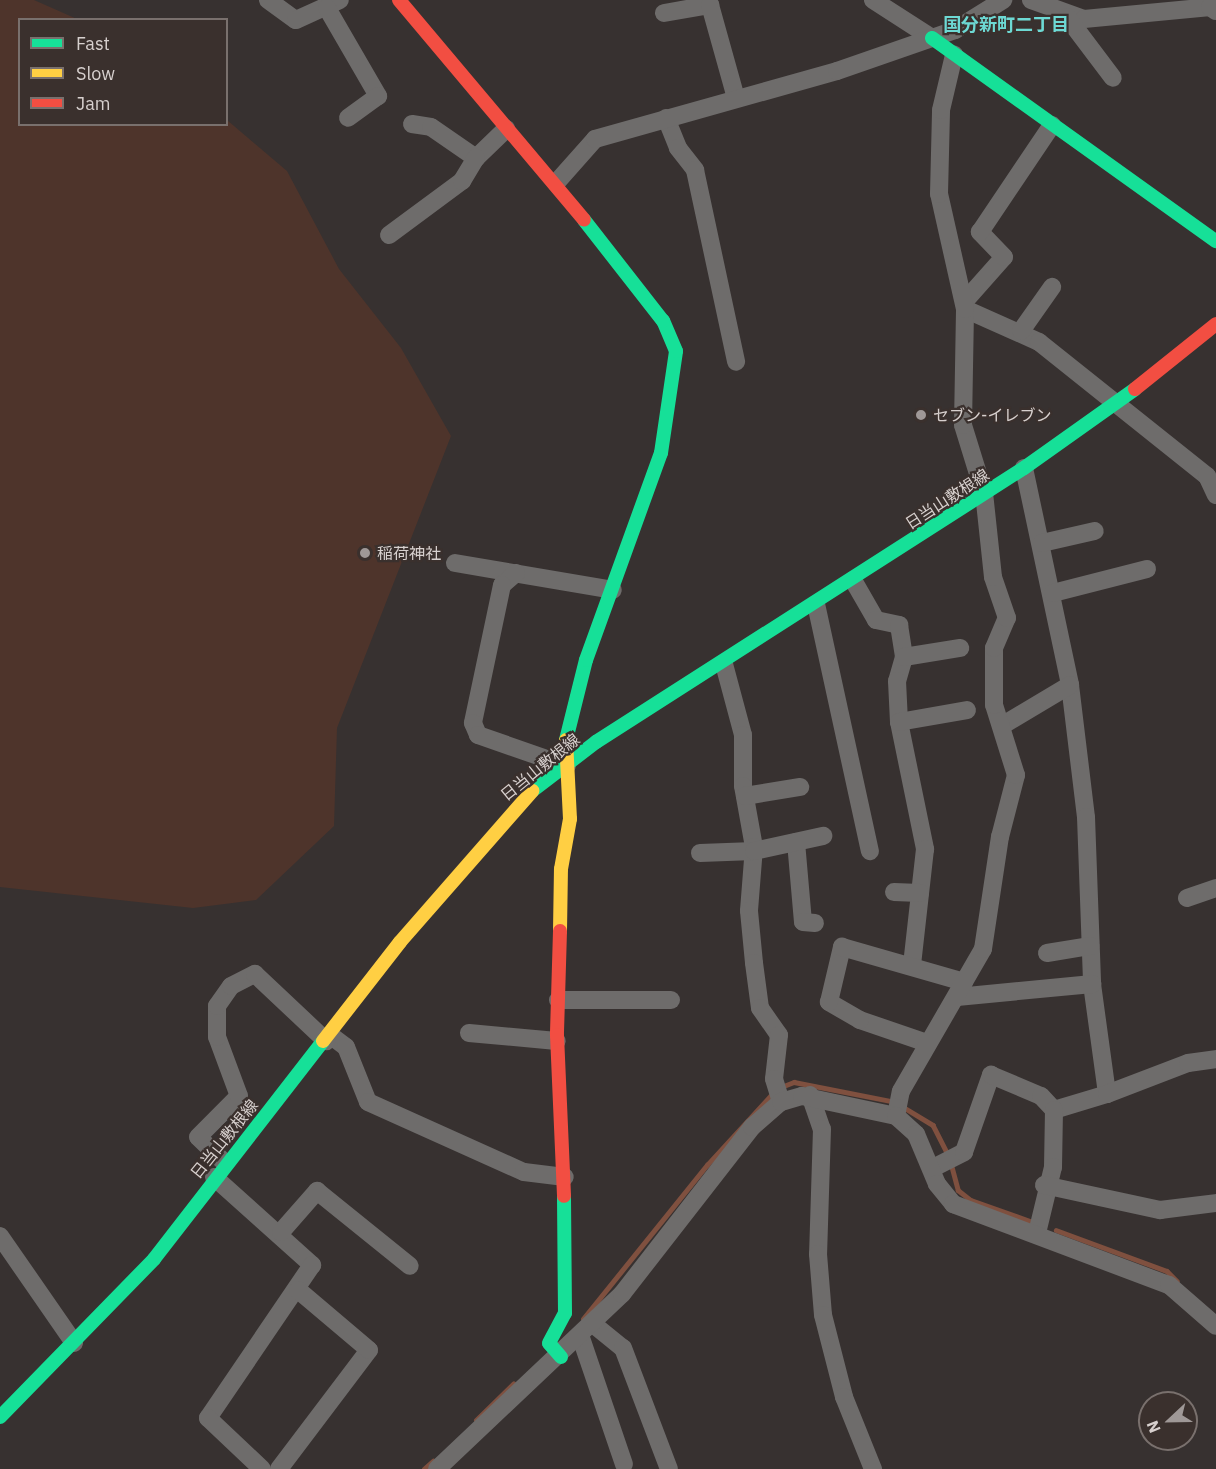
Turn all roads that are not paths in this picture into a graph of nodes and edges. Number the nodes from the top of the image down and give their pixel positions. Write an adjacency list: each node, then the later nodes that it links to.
1 (268, 0): 7 (street)
2 (399, 0): 19 (street)
3 (1002, 0): 11 (street)
4 (1031, 0): 10 (street)
5 (692, 2): 9 (street); 14 (street)
6 (878, 2): 11 (street)
7 (333, 4): 15 (street)
8 (1214, 8): 10 (street)
9 (664, 13)
10 (1067, 17): 13 (street)
11 (932, 38): 12 (street); 14 (street)
12 (954, 55): 18 (street); 25 (street)
13 (1113, 78)
14 (736, 98): 16 (street)
15 (348, 118)
16 (666, 118): 21 (street); 28 (street)
17 (412, 124): 20 (street)
18 (1052, 125): 23 (street); 25 (street)
19 (506, 129): 20 (street); 21 (street)
20 (476, 158): 22 (street)
21 (556, 183): 39 (street)
22 (389, 236)
23 (1216, 241)
24 (1052, 287): 27 (street)
25 (964, 305): 27 (street); 31 (street)
26 (1216, 324): 29 (street, 日当山敷根線)
27 (1022, 331): 29 (street)
28 (736, 362)
29 (1114, 406): 30 (street, 日当山敷根線); 32 (street)
30 (1024, 468): 31 (street, 日当山敷根線); 34 (street)
31 (984, 493): 38 (street, 日当山敷根線); 48 (street)
32 (1216, 495)
33 (1095, 531): 34 (street)
34 (1042, 543): 40 (street)
35 (455, 563): 37 (street)
36 (1147, 569): 40 (street)
37 (516, 573): 39 (street); 49 (street)
38 (853, 580): 41 (street, 日当山敷根線); 43 (street)
39 (613, 590): 49 (street)
40 (1053, 593): 45 (street)
41 (816, 604): 44 (street, 日当山敷根線); 55 (street)
42 (960, 648): 43 (street)
43 (904, 657): 47 (street)
44 (724, 664): 49 (street, 日当山敷根線); 51 (street)
45 (1070, 685): 48 (street); 62 (street)
46 (967, 710): 47 (street)
47 (899, 722): 59 (street)
48 (1003, 725): 66 (street)
49 (567, 766): 67 (street); 70 (street, 日当山敷根線)
50 (800, 787): 51 (street)
51 (745, 795): 54 (street)
52 (823, 836): 53 (street)
53 (796, 842): 54 (street); 61 (street)
54 (754, 851): 56 (street); 74 (street)
55 (870, 851)
56 (700, 853)
57 (1216, 888): 60 (street)
58 (894, 892): 59 (street)
59 (920, 893): 64 (street)
60 (1187, 898)
61 (815, 923)
62 (1090, 946): 63 (street); 65 (street)
63 (1047, 953)
64 (912, 965): 66 (street); 72 (street)
65 (1092, 984): 66 (street); 75 (street)
66 (961, 989): 72 (street)
67 (558, 1000): 68 (street); 71 (street)
68 (671, 1000)
69 (469, 1033): 71 (street)
70 (328, 1038): 80 (street, 日当山敷根線); 80 (street); 81 (street)
71 (557, 1041): 81 (street)
72 (927, 1042): 78 (street)
73 (1216, 1059): 75 (street)
74 (778, 1092): 76 (street); 89 (street)
75 (1107, 1094): 77 (street)
76 (810, 1095): 78 (street); 100 (street)
77 (1054, 1110): 79 (street); 82 (street)
78 (896, 1115): 79 (street)
79 (937, 1167): 85 (street)
80 (220, 1170): 84 (street); 92 (street, 日当山敷根線)
81 (565, 1177): 93 (street)
82 (1044, 1185): 83 (street); 85 (street)
83 (1216, 1203)
84 (281, 1232): 87 (street); 88 (street)
85 (1037, 1233): 90 (street)
86 (1, 1240): 92 (street)
87 (410, 1266)
88 (298, 1290): 96 (street); 97 (street)
89 (593, 1324): 91 (street); 99 (street)
90 (1216, 1326)
91 (581, 1338): 93 (street); 95 (street)
92 (74, 1343): 94 (street, 日当山敷根線)
93 (556, 1351): 98 (street)
94 (0, 1416)
95 (624, 1464)
96 (262, 1469)
97 (279, 1469)
98 (437, 1469)
99 (669, 1469)
100 (873, 1469)

